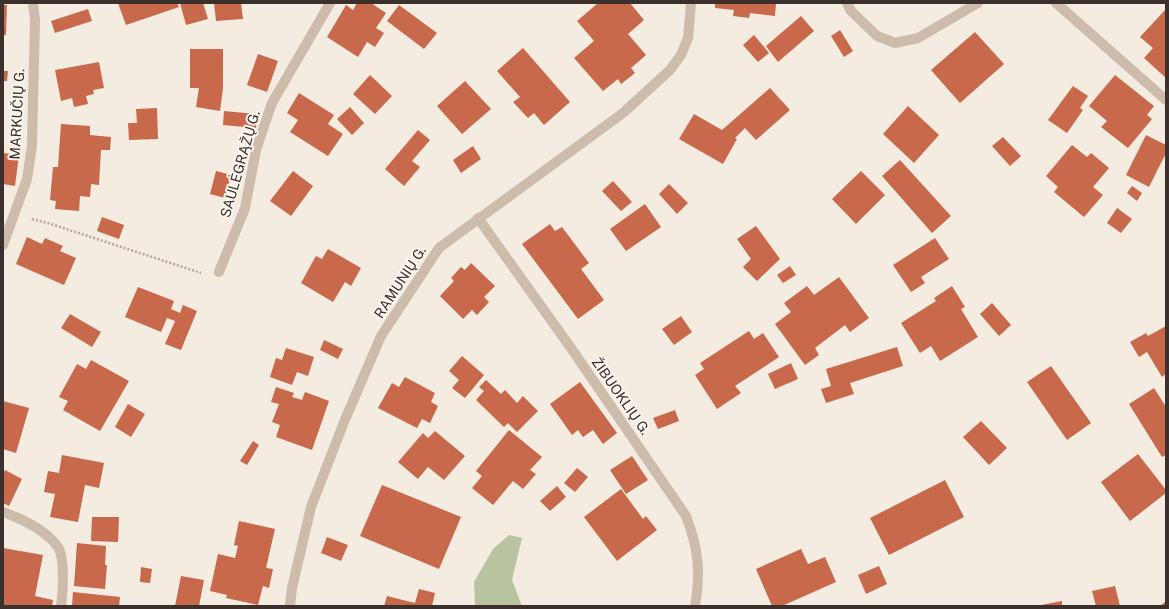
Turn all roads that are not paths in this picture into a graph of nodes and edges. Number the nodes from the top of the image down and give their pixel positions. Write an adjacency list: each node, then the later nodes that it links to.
1 (33, 3): 9 (street, MARKUČIŲ G.)
2 (330, 3): 10 (street, SAULĖGRĄŽŲ G.)
3 (691, 3): 8 (street, RAMUNIŲ G.)
4 (847, 3): 5 (street)
5 (978, 3)
6 (1056, 3): 7 (street)
7 (1166, 100)
8 (478, 218): 13 (street, RAMUNIŲ G.); 14 (street, ŽIBUOKLIŲ G.)
9 (3, 246)
10 (219, 272)
11 (3, 512): 12 (street)
12 (61, 606)
13 (290, 606)
14 (695, 606)

